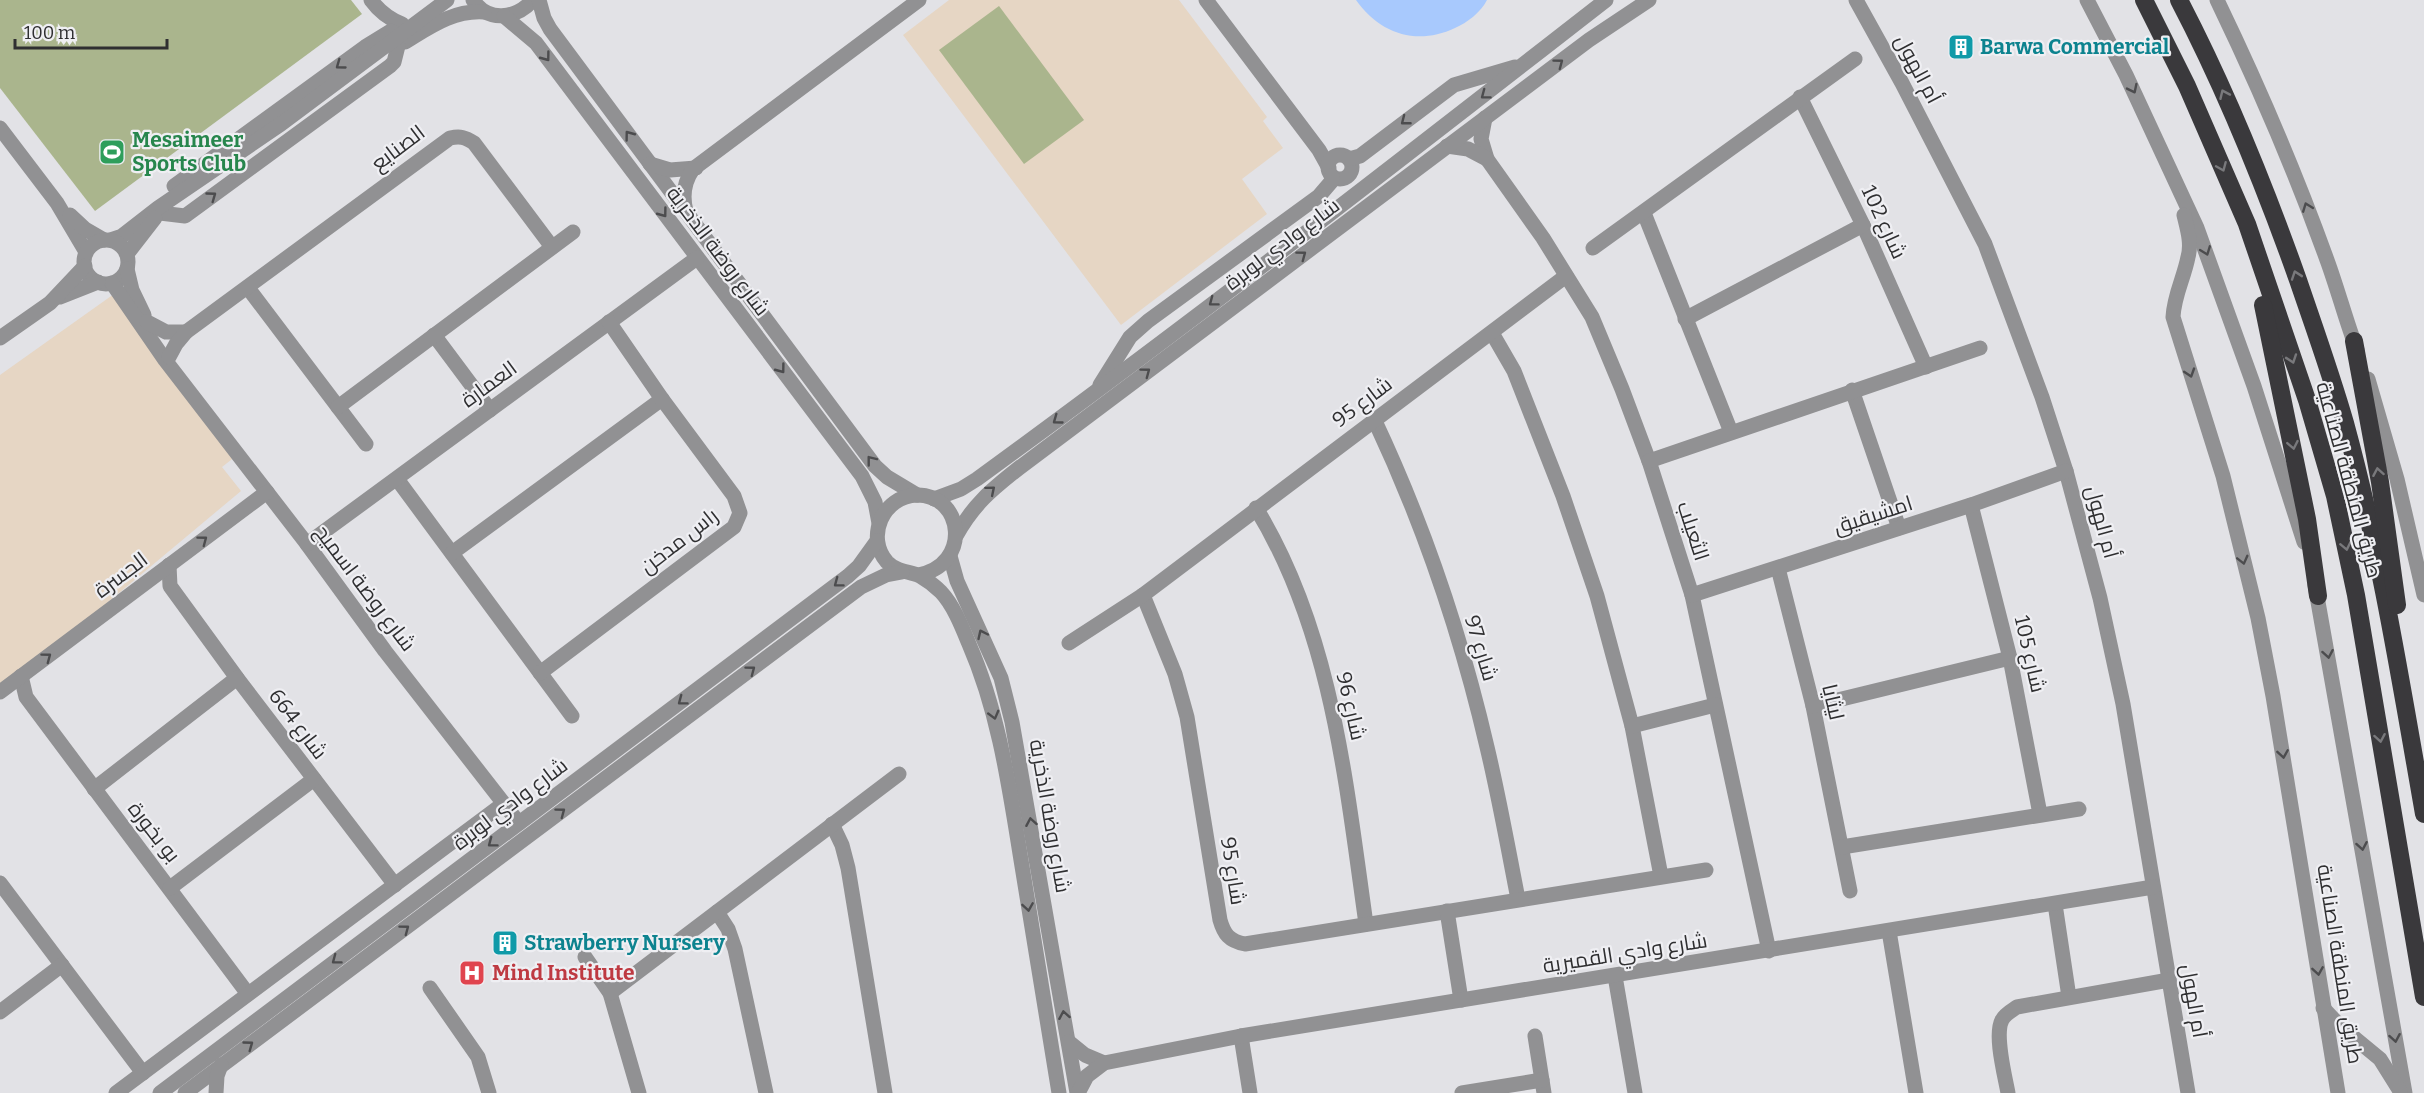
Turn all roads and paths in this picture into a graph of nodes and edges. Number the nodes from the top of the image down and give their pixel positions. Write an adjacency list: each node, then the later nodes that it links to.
1 (447, 0): 19 (street)
2 (473, 0): 17 (street)
3 (532, 0): 18 (street)
4 (539, 0): 31 (street, شارع روضة الذخرية, one-way to 4)
5 (919, 0): 33 (street)
6 (1206, 0): 32 (street)
7 (1213, 0): 32 (street)
8 (1606, 0): 20 (street, شارع وادي لوبرة)
9 (1636, 0): 22 (street)
10 (1649, 0): 22 (street, شارع وادي لوبرة)
11 (1856, 0): 75 (street, أم الهول)
12 (2086, 0): 34 (street, طريق المنطقة الصناعية, one-way to 34)
13 (2144, 0): 41 (highway, طريق المنطقة الصناعية, one-way to 41)
14 (2179, 0): 109 (highway, طريق المنطقة الصناعية, one-way to 14)
15 (2217, 0): 61 (street, طريق المنطقة الصناعية, one-way to 15)
16 (374, 4): 21 (street); 24 (street)
17 (484, 12): 18 (street); 23 (street)
18 (504, 16): 47 (street, شارع روضة الذخرية, one-way to 47)
19 (426, 17): 21 (street); 24 (street)
20 (1580, 20): 32 (street, one-way to 32); 67 (street, شارع وادي لوبرة, one-way to 67)
21 (402, 24): 24 (street)
22 (1589, 40): 27 (street, شارع وادي لوبرة, one-way to 22)
23 (398, 46): 24 (street); 38 (street, one-way to 23)
24 (377, 47): 35 (street); 40 (street, one-way to 40)
25 (1855, 59): 26 (street)
26 (1800, 97): 39 (street); 42 (street, شارع 102)
27 (1485, 118): 29 (street, شارع وادي لوبرة); 30 (street, الثعيلب)
28 (0, 128): 36 (street)
29 (1447, 146): 30 (street); 84 (street, شارع وادي لوبرة, one-way to 29)
30 (1487, 159): 50 (street, الثعيلب)
31 (650, 164): 33 (street); 37 (street, شارع روضة الذخرية)
32 (1336, 165): 67 (street)
33 (696, 168): 37 (street)
34 (2175, 178): 98 (street, طريق المنطقة الصناعية, one-way to 98); 145 (street, طريق المنطقة الصناعية, one-way to 145)
35 (181, 194): 38 (street); 40 (street)
36 (57, 203): 44 (street); 48 (street)
37 (686, 211): 78 (street, شارع روضة الذخرية, one-way to 37)
38 (160, 213): 49 (street)
39 (1644, 213): 46 (street); 54 (street)
40 (138, 224): 44 (street)
41 (2247, 224): 98 (highway, one-way to 98); 143 (highway, طريق المنطقة الصناعية, one-way to 143)
42 (1863, 225): 54 (street); 64 (street, شارع 102)
43 (573, 232): 45 (street)
44 (107, 240): 48 (street); 49 (street)
45 (552, 247): 52 (street, الصنايع); 59 (street)
46 (1593, 248)
47 (697, 258): 56 (street, العمارة); 82 (street, شارع روضة الذخرية, one-way to 82)
48 (86, 259): 51 (street); 53 (street)
49 (127, 261): 51 (street); 55 (street, شارع روضة اسميح)
50 (1566, 276): 58 (street, شارع 95); 74 (street, الثعيلب)
51 (105, 283): 53 (street); 65 (street, شارع روضة اسميح)
52 (248, 288): 57 (street, الصنايع); 69 (street)
53 (50, 303): 60 (street)
54 (1685, 319): 72 (street)
55 (147, 322): 57 (street); 63 (street, شارع روضة اسميح)
56 (609, 322): 68 (street, راس مدخن); 70 (street, العمارة)
57 (186, 332): 63 (street, الصنايع)
58 (1492, 333): 71 (street, شارع 95); 110 (street)
59 (434, 335): 69 (street); 70 (street)
60 (0, 338)
61 (2354, 341): 97 (street, طريق المنطقة الصناعية); 109 (highway, one-way to 61)
62 (1980, 348): 64 (street)
63 (169, 357): 65 (street, شارع روضة اسميح)
64 (1926, 367): 66 (street)
65 (180, 377): 77 (street, شارع روضة اسميح)
66 (1852, 390): 72 (street); 83 (street)
67 (1097, 391): 79 (street, شارع وادي لوبرة, one-way to 79)
68 (662, 399): 87 (street); 101 (street, راس مدخن)
69 (338, 407): 73 (street)
70 (490, 410): 76 (street, العمارة)
71 (1374, 419): 81 (street, شارع 95); 128 (street, شارع 97)
72 (1731, 432): 74 (street)
73 (366, 444)
74 (1649, 461): 96 (street, الثعيلب)
75 (2066, 471): 80 (street, امشيقيق); 125 (street, أم الهول)
76 (398, 479): 86 (street, العمارة); 87 (street)
77 (267, 492): 86 (street, شارع روضة اسميح); 89 (street, الجسرة, one-way to 77)
78 (916, 495): 79 (street); 82 (street)
79 (934, 500): 84 (street)
80 (1971, 505): 83 (street, امشيقيق); 100 (street, شارع 105)
81 (1256, 508): 95 (street, شارع 95); 132 (street, شارع 96)
82 (879, 523): 85 (street)
83 (1899, 528): 90 (street, امشيقيق)
84 (956, 536): 88 (street)
85 (878, 541): 91 (street); 118 (street, شارع وادي لوبرة, one-way to 118)
86 (306, 544): 114 (street, شارع روضة اسميح)
87 (452, 554): 101 (street)
88 (950, 556): 92 (street); 149 (street, شارع روضة الذخرية, one-way to 88)
89 (169, 565): 93 (street, الجسرة); 94 (street)
90 (1778, 568): 96 (street, امشيقيق); 107 (street, ليثايا)
91 (902, 572): 92 (street); 151 (street, شارع وادي لوبرة, one-way to 91)
92 (918, 575): 162 (street, شارع روضة الذخرية, one-way to 162)
93 (151, 579): 94 (street); 102 (street, الجسرة, one-way to 93)
94 (170, 586): 103 (street, شارع 664)
95 (1143, 595): 99 (street, شارع 95); 132 (street, شارع 95)
96 (1692, 595): 106 (street, الثعيلب)
97 (2424, 595)
98 (2318, 596): 171 (street, طريق المنطقة الصناعية, one-way to 171)
99 (1069, 643)
100 (2010, 658): 107 (street); 116 (street, شارع 105)
101 (540, 673): 108 (street)
102 (21, 676): 104 (street, الجسرة); 105 (street, بو بخورة)
103 (237, 678): 112 (street, شارع 664); 113 (street)
104 (3, 690): 105 (street, بو بخورة)
105 (26, 697): 113 (street, بو بخورة)
106 (1715, 705): 110 (street); 134 (street, الثعيلب)
107 (1813, 706): 120 (street, ليثايا)
108 (572, 716)
109 (2408, 718): 117 (highway, طريق المنطقة الصناعية)
110 (1632, 726): 122 (street)
111 (898, 774): 119 (street)
112 (314, 779): 124 (street, شارع 664); 126 (street)
113 (94, 789): 126 (street, بو بخورة)
114 (503, 804): 118 (street, شارع روضة اسميح); 124 (street, شارع وادي لوبرة)
115 (2079, 809): 116 (street)
116 (2040, 814): 120 (street)
117 (2424, 814)
118 (519, 823): 156 (street, شارع وادي لوبرة, one-way to 156)
119 (832, 825): 131 (street); 161 (street)
120 (1842, 847): 127 (street, ليثايا)
121 (1706, 870): 122 (street, شارع 95)
122 (1661, 876): 128 (street, شارع 95)
123 (0, 883): 136 (street)
124 (395, 885): 141 (street, شارع وادي لوبرة)
125 (2153, 887): 129 (street, شارع وادي القميرية); 138 (street, أم الهول)
126 (170, 888): 141 (street, بو بخورة)
127 (1850, 891)
128 (1518, 899): 130 (street, شارع 95)
129 (2055, 904): 133 (street, شارع وادي القميرية); 142 (street)
130 (1447, 911): 132 (street, شارع 95); 144 (street)
131 (717, 912): 140 (street); 160 (street)
132 (1366, 924)
133 (1889, 931): 134 (street, شارع وادي القميرية); 167 (street)
134 (1769, 951): 137 (street, شارع وادي القميرية)
135 (585, 957): 140 (street)
136 (62, 965): 146 (street); 152 (street)
137 (1615, 976): 144 (street, شارع وادي القميرية); 166 (street)
138 (2169, 980): 142 (street); 169 (street, أم الهول)
139 (430, 988): 154 (street)
140 (610, 993): 159 (street)
141 (248, 994): 152 (street, شارع وادي لوبرة)
142 (2069, 997): 168 (street)
143 (2424, 997)
144 (1461, 1000): 147 (street, شارع وادي القميرية)
145 (2324, 1008): 170 (street, طريق المنطقة الصناعية); 171 (street)
146 (0, 1012)
147 (1241, 1036): 150 (street, شارع وادي القميرية); 164 (street)
148 (1535, 1036): 153 (street)
149 (1068, 1042): 150 (street); 163 (street, شارع روضة الذخرية)
150 (1104, 1063): 163 (street)
151 (221, 1065): 157 (street, شارع وادي لوبرة); 158 (street)
152 (143, 1073): 155 (street, شارع وادي لوبرة)
153 (1543, 1087): 165 (street)
154 (488, 1092)
155 (116, 1093)
156 (160, 1093)
157 (185, 1093)
158 (216, 1093)
159 (639, 1093)
160 (766, 1093)
161 (885, 1093)
162 (1059, 1093)
163 (1077, 1093)
164 (1250, 1093)
165 (1462, 1093)
166 (1635, 1093)
167 (1916, 1093)
168 (2008, 1093)
169 (2188, 1093)
170 (2338, 1093)
171 (2403, 1093)

